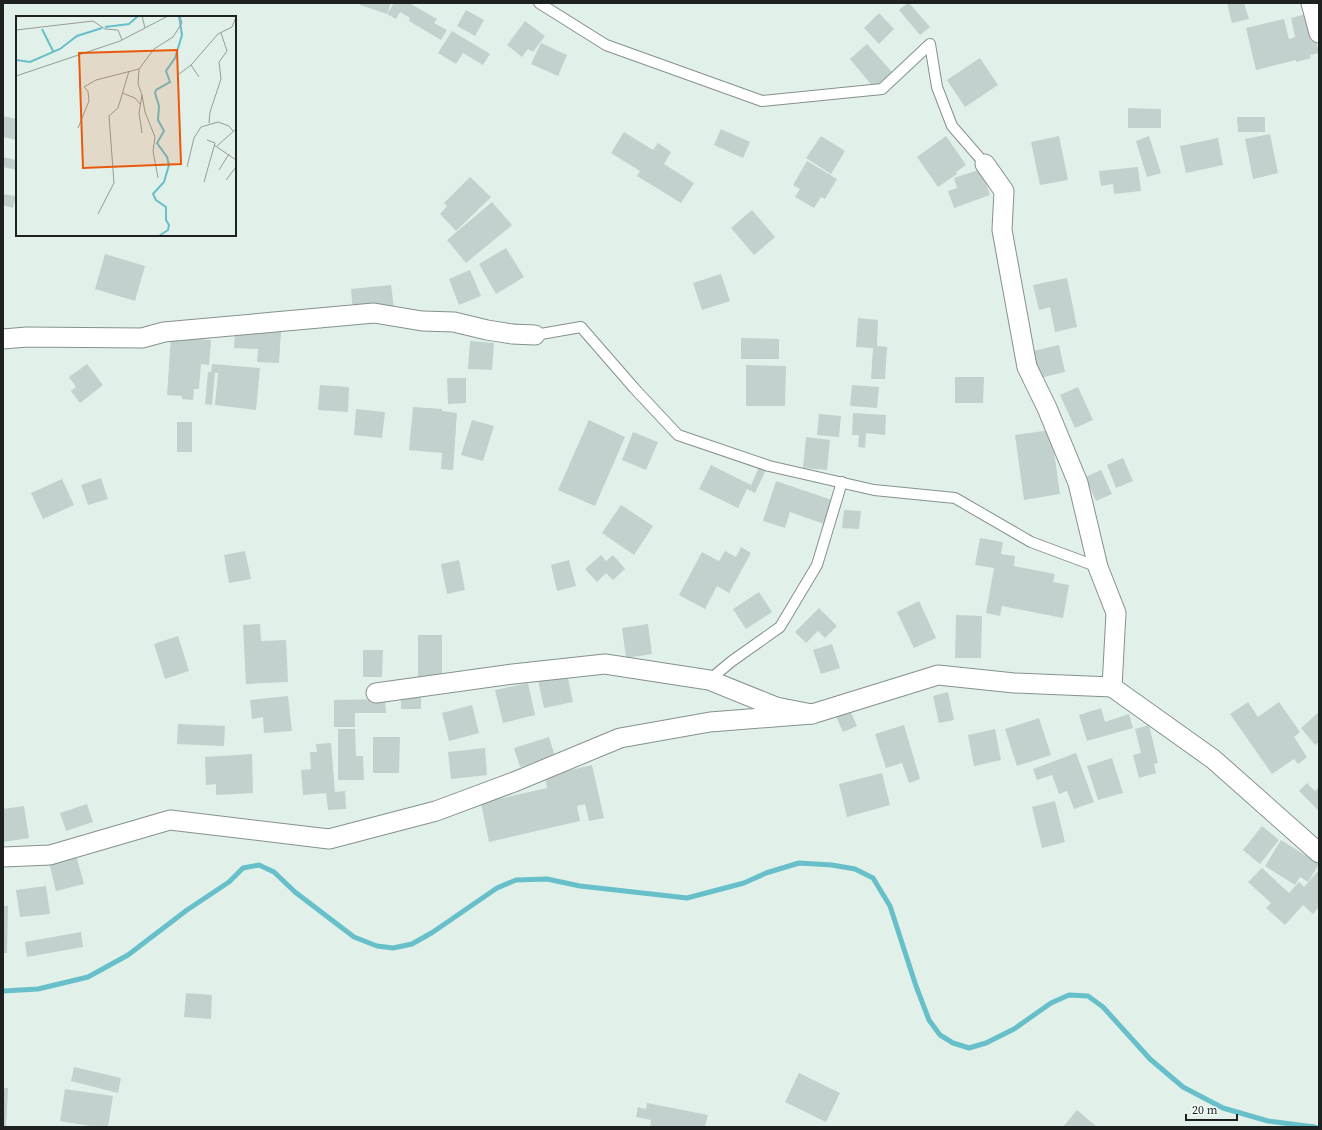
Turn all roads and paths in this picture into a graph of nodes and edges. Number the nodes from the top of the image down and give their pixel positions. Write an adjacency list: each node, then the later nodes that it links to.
1 (539, 3): 4 (lane)
2 (1311, 3): 3 (street)
3 (1319, 33)
4 (985, 164): 8 (street)
5 (535, 335): 6 (street); 7 (lane)
6 (3, 339)
7 (842, 482): 8 (lane); 9 (lane)
8 (1098, 567): 10 (street)
9 (709, 680): 11 (street); 12 (street)
10 (1112, 687): 12 (street); 13 (street)
11 (376, 693)
12 (812, 714): 14 (street)
13 (1319, 853)
14 (3, 857)

